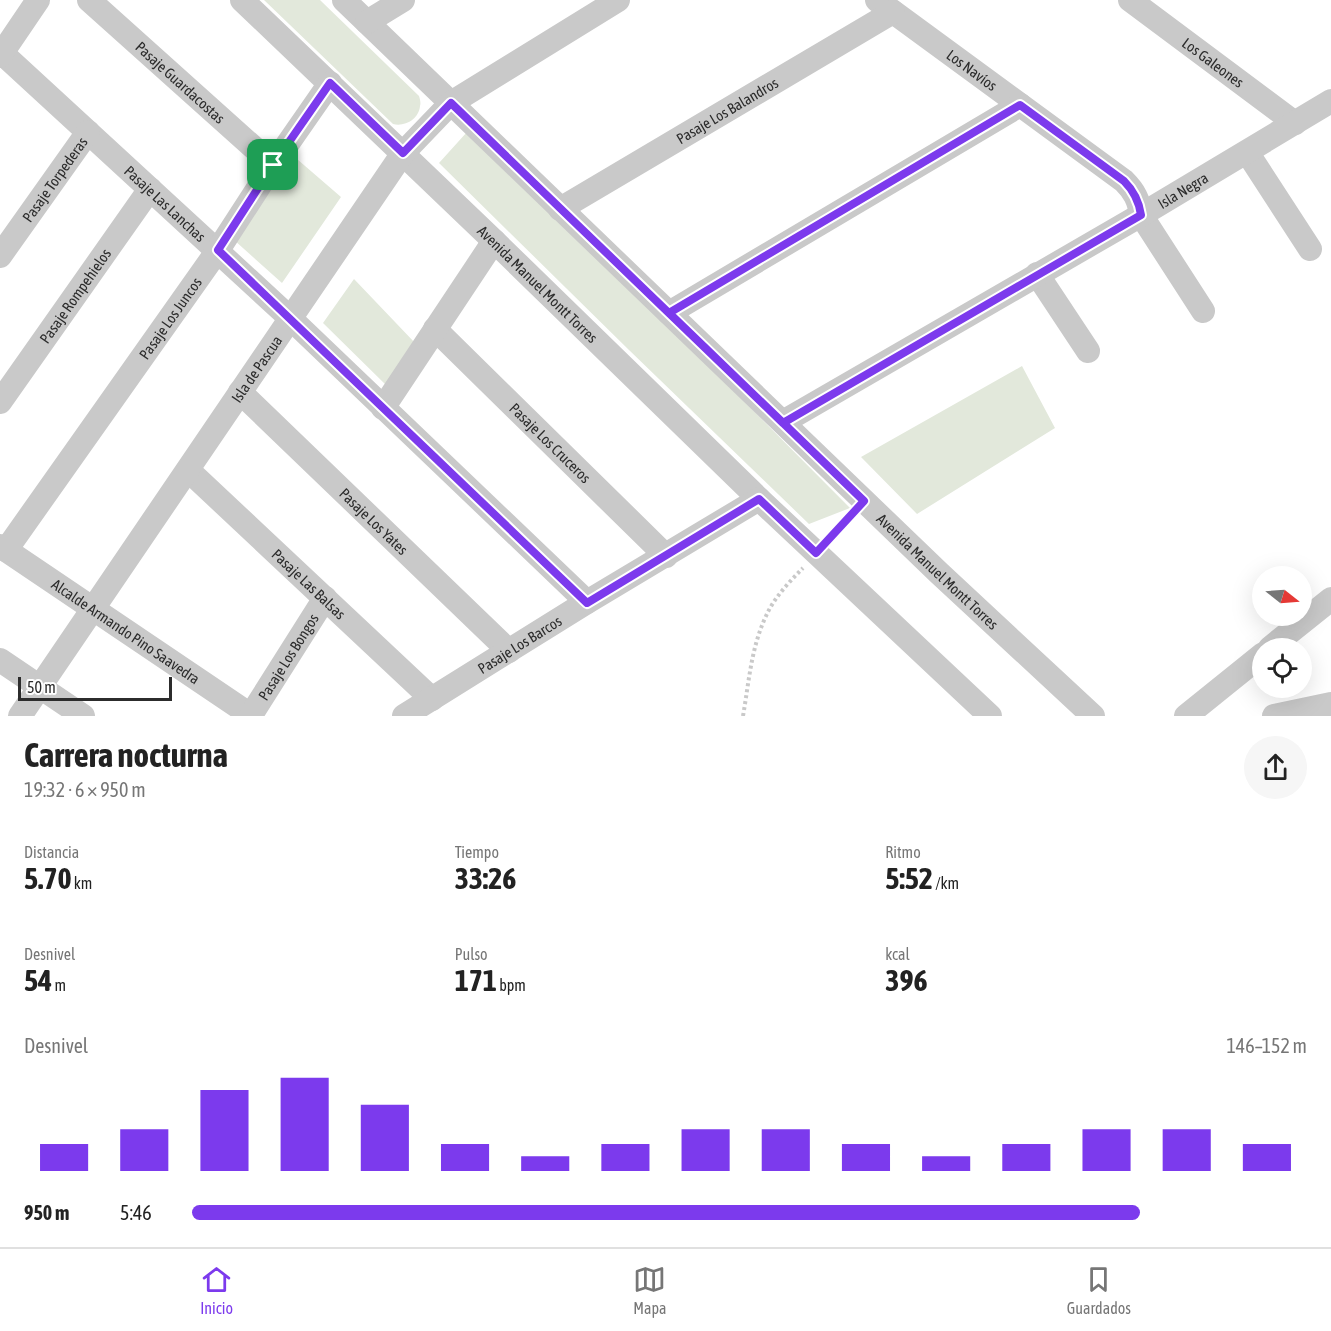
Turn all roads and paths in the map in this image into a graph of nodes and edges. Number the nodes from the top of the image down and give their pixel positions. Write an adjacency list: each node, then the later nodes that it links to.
1 (38, 0): 10 (street)
2 (89, 0): 19 (street, Pasaje Guardacostas)
3 (242, 0): 11 (street, Avenida Manuel Montt Torres)
4 (344, 0): 9 (street, Avenida Manuel Montt Torres)
5 (403, 0): 9 (street)
6 (618, 0): 13 (street, Isla de Pascua)
7 (1130, 0): 15 (street, Los Galeones)
8 (885, 6): 14 (street, Los Navíos); 21 (street, Pasaje Los Balandros)
9 (367, 22): 13 (street, Avenida Manuel Montt Torres)
10 (1, 54): 16 (street, Pasaje Las Lanchas)
11 (330, 83): 18 (street, Avenida Manuel Montt Torres); 19 (street, Pasaje Los Juncos)
12 (1331, 101): 15 (street, Isla Negra)
13 (451, 103): 18 (street, Isla de Pascua); 21 (street, Avenida Manuel Montt Torres)
14 (1020, 105): 22 (street, Los Navíos); 29 (street)
15 (1295, 123): 17 (street, Isla Negra)
16 (88, 132): 20 (street, Pasaje Las Lanchas); 26 (street, Pasaje Torpederas)
17 (1247, 152): 22 (street, Isla Negra); 24 (street)
18 (403, 153): 23 (street, Avenida Manuel Montt Torres); 30 (street, Isla de Pascua)
19 (273, 165): 25 (street, Pasaje Los Juncos)
20 (150, 189): 25 (street, Pasaje Las Lanchas); 34 (street, Pasaje Rompehielos)
21 (561, 208): 29 (street, Avenida Manuel Montt Torres)
22 (1141, 215): 27 (street, Isla Negra); 28 (street, Los Navíos)
23 (494, 241): 31 (street); 38 (street, Avenida Manuel Montt Torres)
24 (1310, 249)
25 (218, 250): 30 (street, Pasaje Las Lanchas); 40 (street, Pasaje Los Juncos)
26 (0, 256)
27 (1037, 274): 32 (street); 36 (street, Isla Negra)
28 (1203, 311)
29 (669, 313): 36 (street, Avenida Manuel Montt Torres)
30 (290, 318): 33 (street, Isla de Pascua); 35 (street, Pasaje Las Lanchas)
31 (435, 329): 35 (street); 42 (street, Pasaje Los Cruceros)
32 (1088, 351)
33 (240, 392): 37 (street, Isla de Pascua); 48 (street, Pasaje Los Yates)
34 (0, 402)
35 (383, 408): 45 (street, Pasaje Las Lanchas)
36 (783, 423): 39 (street, Avenida Manuel Montt Torres)
37 (188, 470): 43 (street, Pasaje Las Balsas); 46 (street, Isla de Pascua)
38 (759, 499): 41 (street, Avenida Manuel Montt Torres); 42 (street, Pasaje Los Barcos)
39 (864, 501): 41 (path); 60 (street, Avenida Manuel Montt Torres)
40 (3, 548): 46 (street, Alcalde Armando Pino Saavedra)
41 (816, 553): 58 (path); 59 (street, Avenida Manuel Montt Torres)
42 (666, 556): 45 (street, Pasaje Los Barcos)
43 (325, 598): 52 (street, Pasaje Las Balsas); 56 (street, Pasaje Los Bongos)
44 (1331, 599): 47 (street)
45 (587, 603): 48 (street, Pasaje Los Barcos)
46 (93, 609): 51 (street, Isla de Pascua); 56 (street, Alcalde Armando Pino Saavedra)
47 (1282, 638)
48 (509, 651): 52 (street, Pasaje Los Barcos)
49 (0, 660): 51 (street)
50 (1252, 663): 61 (street)
51 (40, 687): 54 (street, Isla de Pascua); 55 (street)
52 (432, 699): 57 (street, Pasaje Los Barcos)
53 (1331, 704): 62 (street)
54 (20, 716)
55 (83, 716)
56 (252, 716)
57 (404, 716)
58 (743, 716)
59 (990, 716)
60 (1093, 716)
61 (1186, 716)
62 (1274, 716)

